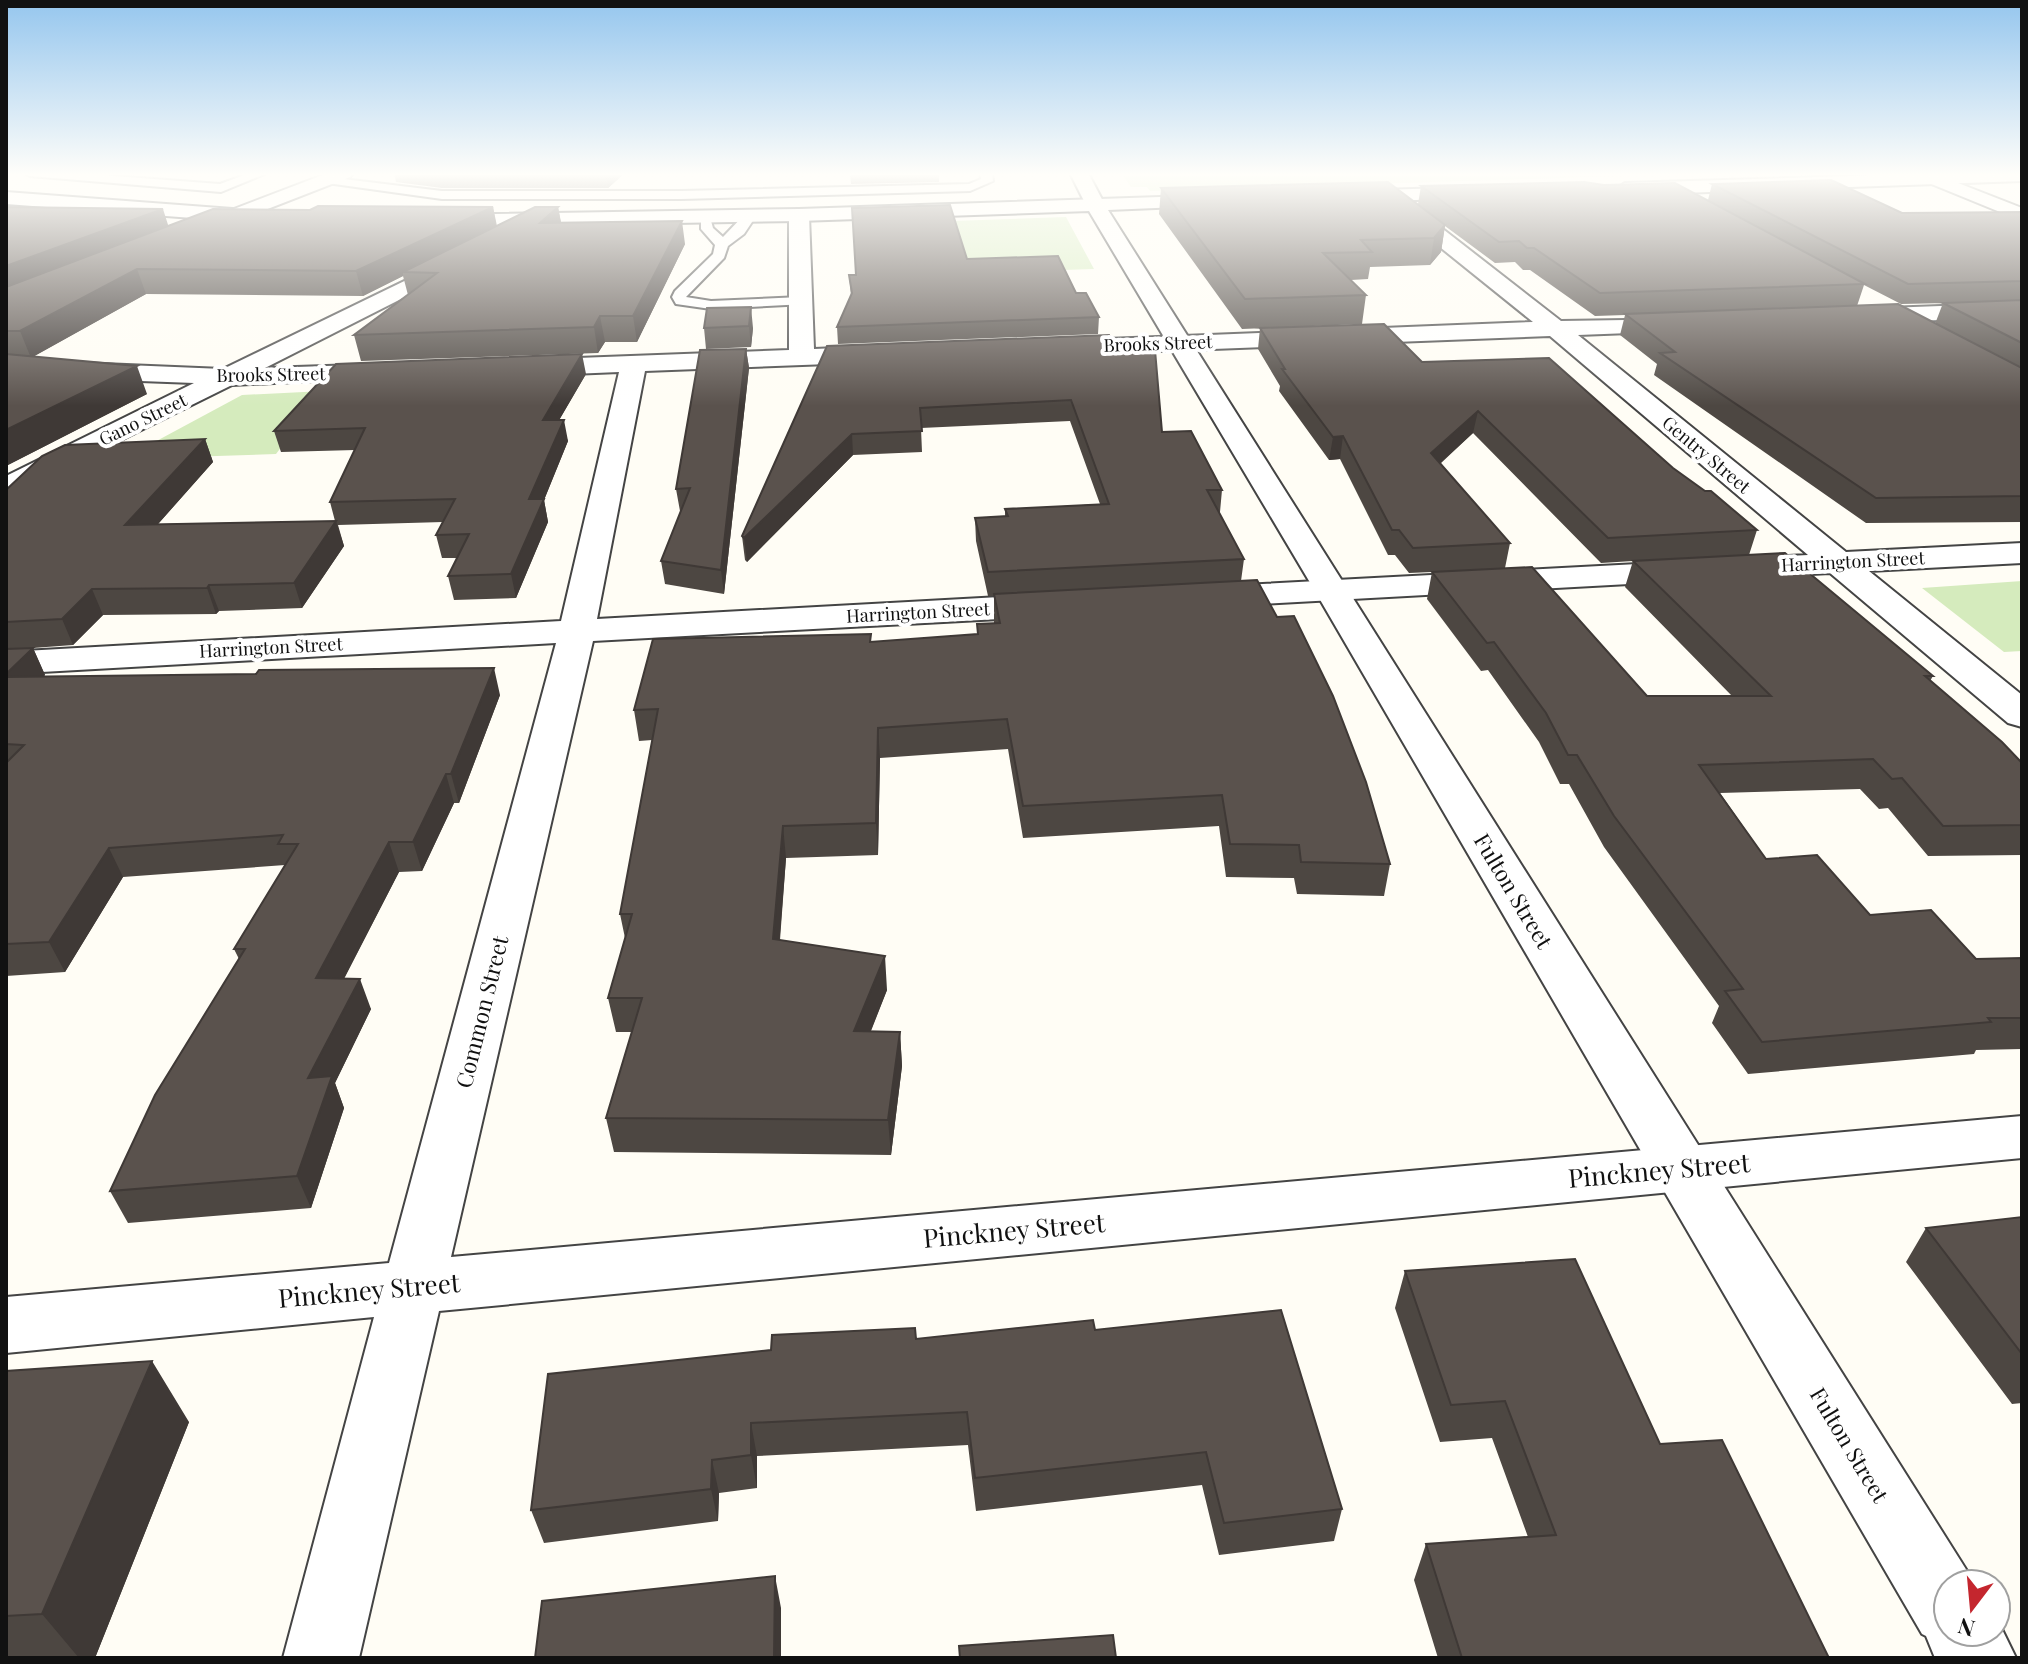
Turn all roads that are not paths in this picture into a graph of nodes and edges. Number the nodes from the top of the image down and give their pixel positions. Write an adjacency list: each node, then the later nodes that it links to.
1 (477, 251): 22 (street, Gano Street)
2 (720, 251): 7 (lane)
3 (800, 251): 7 (street)
4 (1125, 251): 14 (street, Fulton Street)
5 (1457, 251): 12 (street, Gentry Street)
6 (1862, 296): 9 (street)
7 (801, 301): 17 (street)
8 (2022, 310): 9 (street)
9 (1896, 315): 10 (street); 13 (street)
10 (1837, 317)
11 (1704, 323): 12 (street, Brooks Street)
12 (1555, 329): 14 (street, Brooks Street); 25 (street, Gentry Street)
13 (1933, 335)
14 (1181, 343): 15 (street, Brooks Street); 26 (street, Fulton Street)
15 (1031, 348)
16 (906, 353): 17 (street)
17 (802, 357): 18 (street)
18 (634, 364): 20 (street); 29 (street, Common Street)
19 (6, 368): 22 (street, Brooks Street)
20 (494, 369)
21 (416, 371): 22 (street, Brooks Street)
22 (229, 377): 23 (street, Gano Street)
23 (6, 488)
24 (2022, 553): 25 (street, Harrington Street)
25 (1835, 563): 26 (street, Harrington Street); 32 (street, Gentry Street)
26 (1332, 591): 27 (street, Harrington Street); 34 (street, Fulton Street)
27 (1175, 599)
28 (1081, 604): 29 (street, Harrington Street)
29 (577, 631): 30 (street, Harrington Street); 35 (street, Common Street)
30 (19, 662): 31 (street)
31 (6, 691)
32 (2022, 715)
33 (2022, 1137): 34 (street, Pinckney Street)
34 (1682, 1169): 35 (street, Pinckney Street); 37 (street, Fulton Street)
35 (413, 1287): 36 (street, Pinckney Street); 38 (street, Common Street)
36 (6, 1325)
37 (1932, 1582)
38 (321, 1658)

